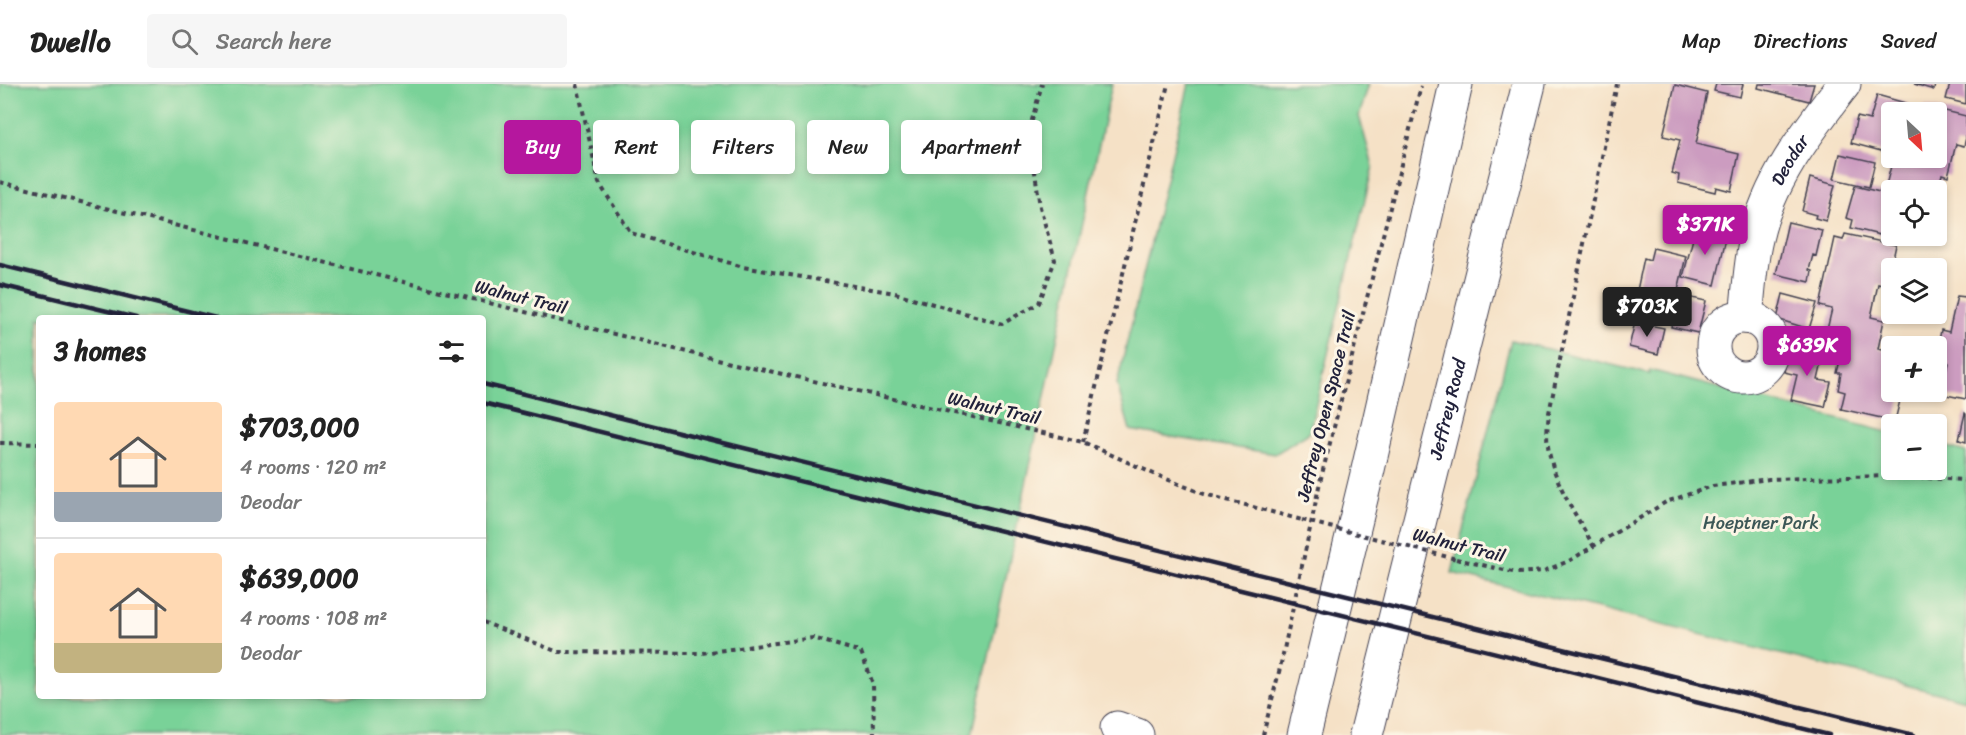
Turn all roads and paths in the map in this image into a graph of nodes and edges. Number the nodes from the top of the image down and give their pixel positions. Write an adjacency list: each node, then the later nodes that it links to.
1 (577, 84): 2 (path)
2 (1042, 84)
3 (1168, 84): 12 (path)
4 (1422, 84): 18 (path, Jeffrey Open Space Trail)
5 (1456, 84): 19 (main road)
6 (1529, 84): 20 (main road, Jeffrey Road)
7 (1617, 84): 15 (path)
8 (1844, 84): 10 (main road, Deodar)
9 (0, 182): 12 (path, Walnut Trail)
10 (1746, 317)
11 (0, 442): 13 (path)
12 (1083, 442): 15 (path, Walnut Trail, bridge)
13 (36, 444)
14 (1966, 480): 15 (path, Walnut Trail)
15 (1594, 547)
16 (486, 623): 17 (path)
17 (874, 735)
18 (1263, 735)
19 (1304, 735)
20 (1366, 735)

